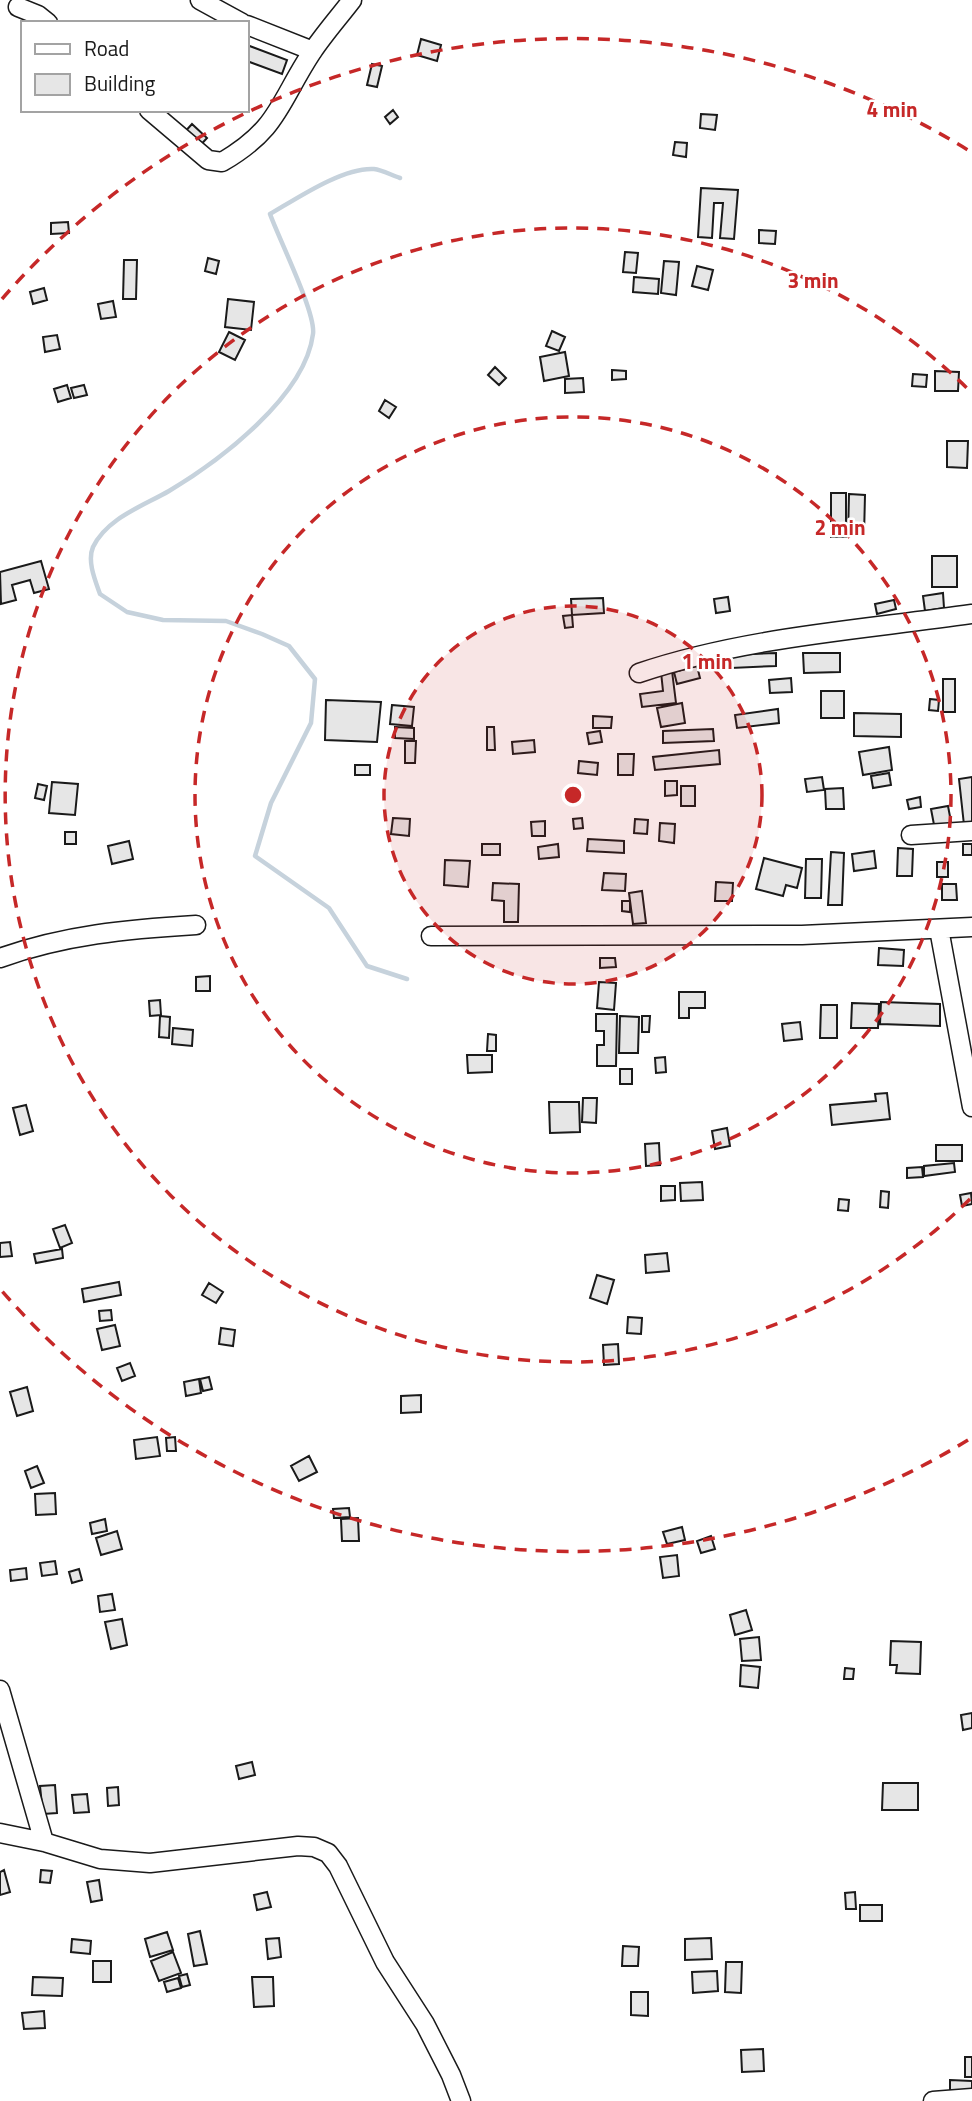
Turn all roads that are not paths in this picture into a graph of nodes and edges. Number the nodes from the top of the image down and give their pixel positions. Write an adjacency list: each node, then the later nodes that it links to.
1 (200, 0): 5 (street)
2 (352, 0): 7 (street)
3 (18, 7): 4 (street)
4 (46, 21)
5 (238, 21)
6 (248, 25): 7 (street)
7 (313, 51): 8 (street)
8 (151, 112)
9 (972, 614): 10 (street)
10 (639, 673)
11 (972, 831): 12 (street)
12 (911, 835)
13 (196, 925): 17 (street)
14 (972, 927): 15 (street)
15 (939, 929): 16 (street); 18 (street)
16 (430, 936)
17 (0, 958)
18 (972, 1107)
19 (0, 1690): 21 (street)
20 (0, 1833): 21 (street)
21 (44, 1842): 23 (street)
22 (972, 2098): 24 (street)
23 (461, 2101)
24 (933, 2101)

